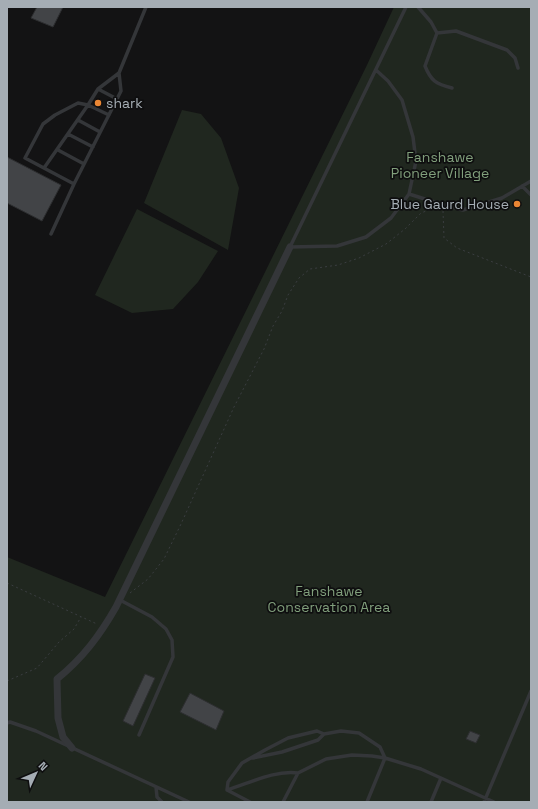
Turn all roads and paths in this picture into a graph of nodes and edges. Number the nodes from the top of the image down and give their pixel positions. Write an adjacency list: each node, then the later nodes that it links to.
1 (146, 7): 7 (lane)
2 (406, 7): 6 (lane)
3 (418, 7): 4 (lane)
4 (437, 33): 5 (lane); 8 (lane)
5 (518, 68)
6 (376, 70): 23 (lane); 27 (lane)
7 (119, 73): 9 (lane); 10 (lane)
8 (452, 88)
9 (98, 89): 10 (lane); 11 (lane)
10 (117, 99): 12 (lane)
11 (88, 105): 12 (lane); 13 (lane); 19 (lane)
12 (109, 115): 14 (lane)
13 (78, 120): 14 (lane); 15 (lane)
14 (100, 132): 16 (lane)
15 (68, 134): 16 (lane); 17 (lane)
16 (93, 147): 18 (lane)
17 (58, 150): 18 (lane); 19 (lane)
18 (84, 164): 21 (lane)
19 (44, 168): 21 (lane)
20 (531, 181): 22 (lane)
21 (74, 184): 26 (lane)
22 (522, 186): 24 (lane); 25 (lane)
23 (409, 194): 25 (lane); 27 (lane)
24 (531, 195)
25 (444, 206): 28 (path); 30 (path)
26 (51, 234)
27 (290, 247): 30 (street)
28 (531, 278)
29 (7, 582): 31 (path)
30 (120, 600): 32 (street); 37 (lane)
31 (82, 616): 32 (path); 33 (path)
32 (104, 627): 38 (street)
33 (7, 681)
34 (531, 691): 45 (lane)
35 (7, 723): 38 (lane)
36 (324, 734): 39 (lane); 39 (lane); 40 (lane)
37 (139, 735)
38 (72, 748): 43 (lane)
39 (253, 758): 44 (lane)
40 (385, 758): 41 (lane); 42 (lane); 50 (lane)
41 (298, 773): 44 (lane); 49 (lane)
42 (442, 778): 45 (lane); 51 (lane)
43 (156, 787): 46 (lane); 47 (lane)
44 (227, 790): 48 (lane)
45 (485, 800): 52 (lane)
46 (162, 802)
47 (189, 802)
48 (250, 802)
49 (283, 802)
50 (366, 802)
51 (431, 802)
52 (494, 802)

